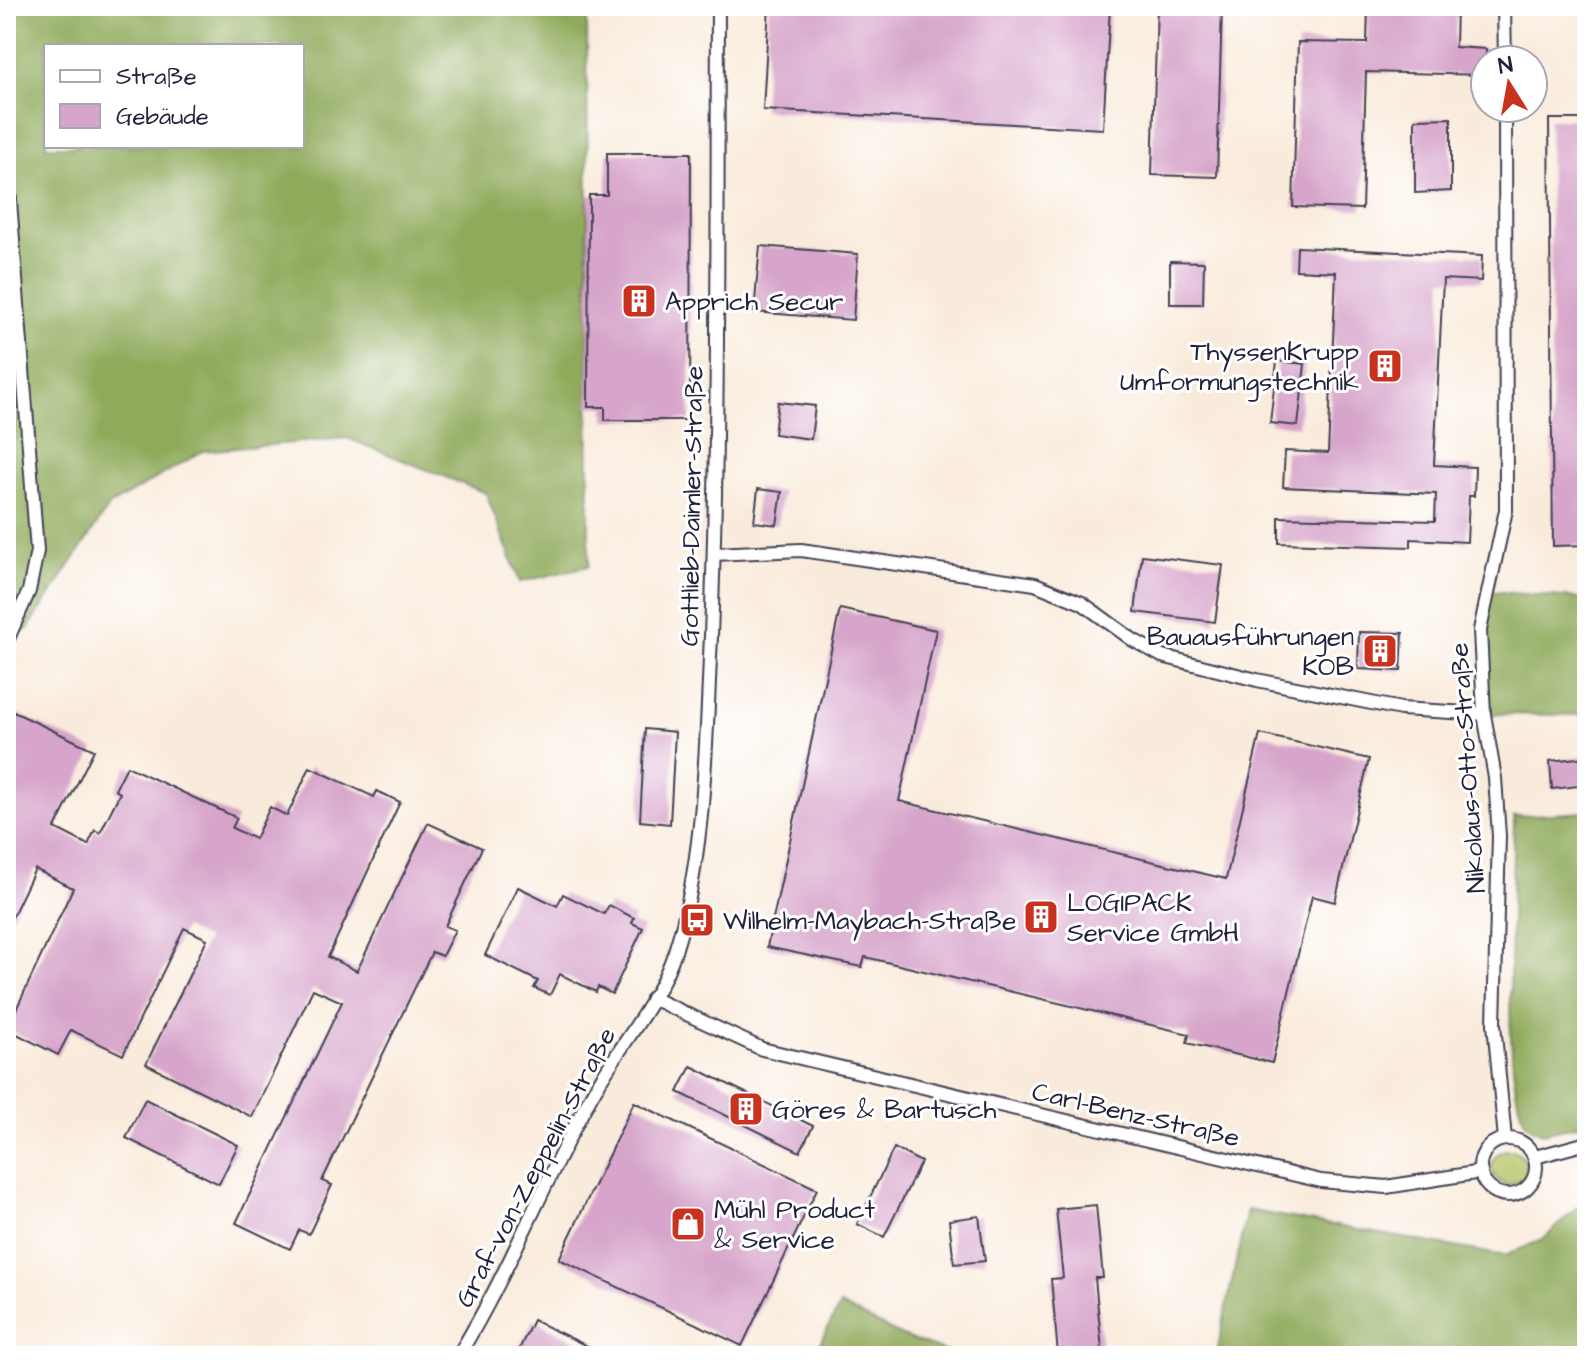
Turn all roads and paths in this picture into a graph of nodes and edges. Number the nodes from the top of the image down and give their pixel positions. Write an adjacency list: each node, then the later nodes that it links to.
1 (718, 6): 6 (street, Gottlieb-Daimler-Straße)
2 (1504, 6): 3 (street)
3 (1505, 44)
4 (1505, 124): 8 (street, Nikolaus-Otto-Straße)
5 (6, 149): 7 (street)
6 (714, 554): 8 (street); 9 (street, Gottlieb-Daimler-Straße)
7 (6, 643)
8 (1484, 714): 10 (street, Nikolaus-Otto-Straße)
9 (652, 998): 13 (street, Carl-Benz-Straße); 14 (street, Graf-von-Zeppelin-Straße)
10 (1505, 1139): 12 (street); 13 (street)
11 (1587, 1143): 12 (street)
12 (1535, 1157): 13 (street)
13 (1481, 1172)
14 (458, 1356)

